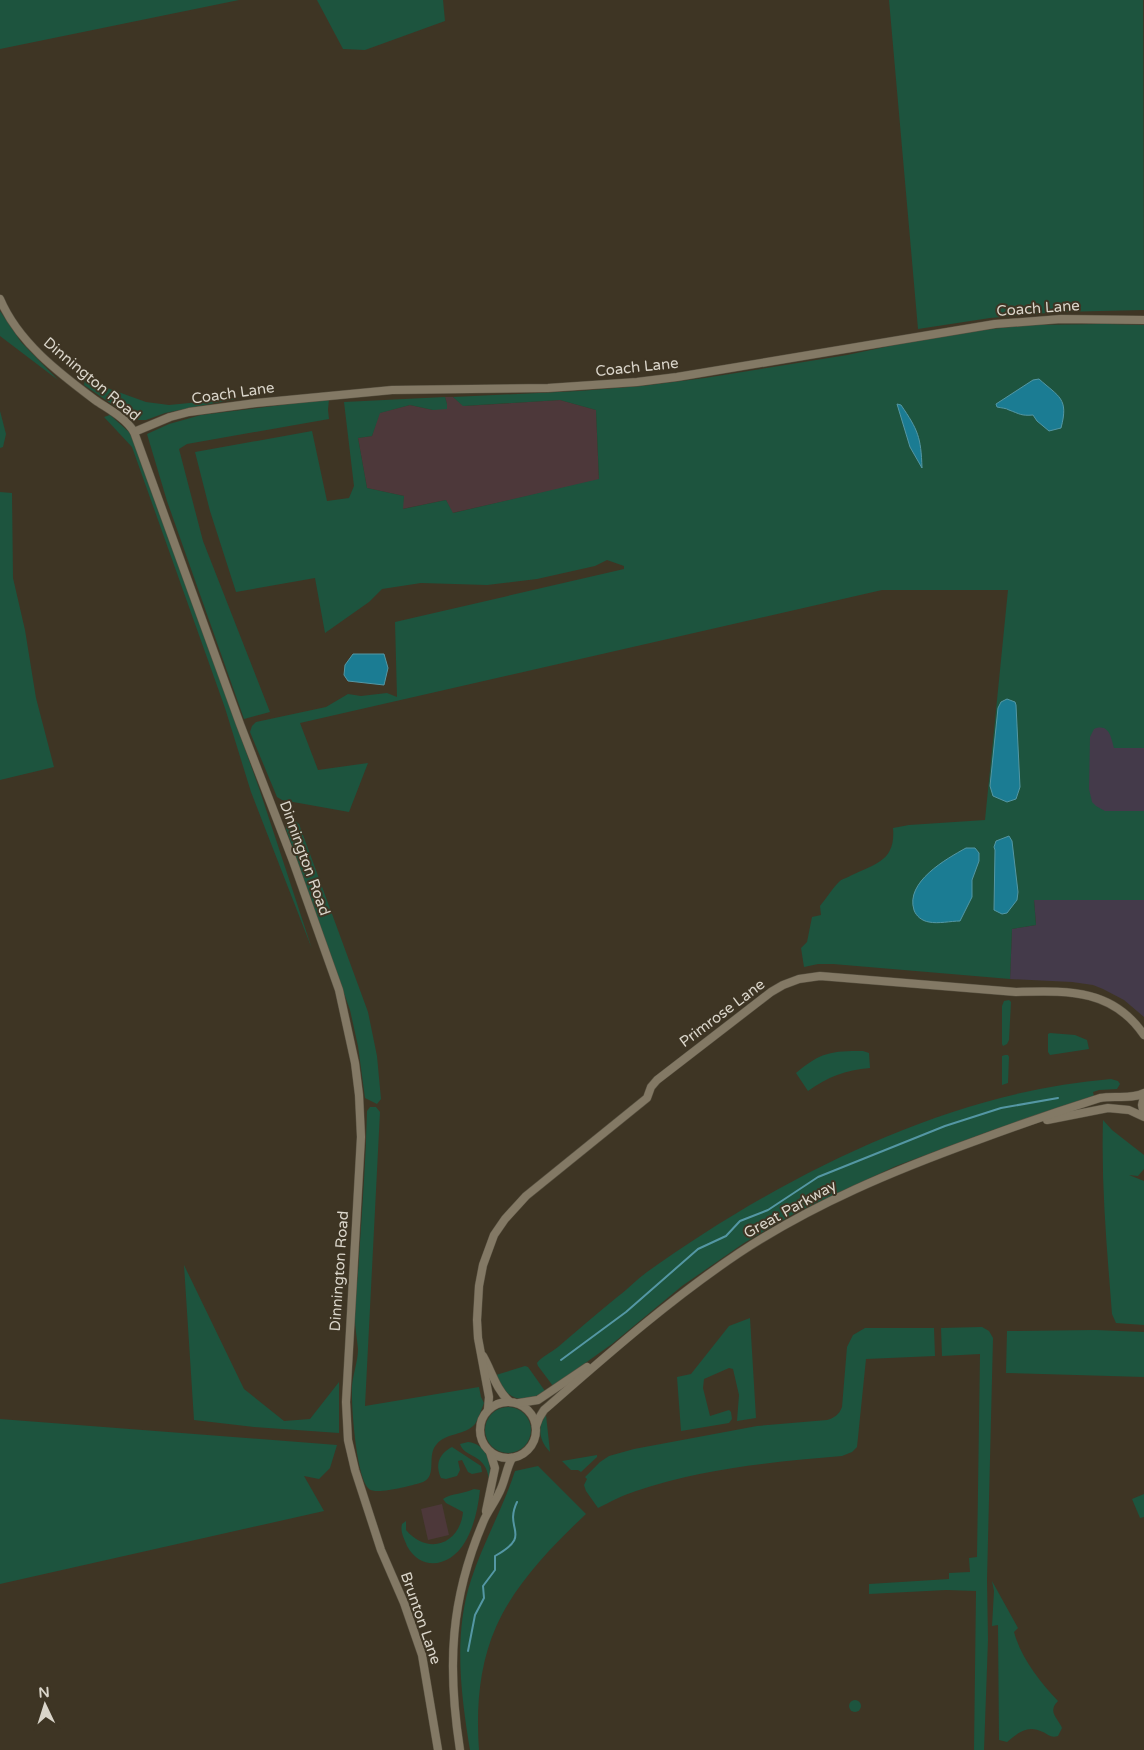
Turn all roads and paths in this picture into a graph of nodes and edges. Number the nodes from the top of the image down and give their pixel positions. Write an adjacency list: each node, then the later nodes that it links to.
1 (0, 299): 3 (street, Dinnington Road)
2 (1144, 320): 3 (street, Coach Lane)
3 (134, 432): 16 (street, Dinnington Road)
4 (1144, 1035): 9 (street, Primrose Lane)
5 (1144, 1094): 6 (street, Great Parkway); 7 (street, Great Parkway)
6 (1144, 1116): 7 (street, Great Parkway)
7 (1008, 1129): 8 (street, Great Parkway)
8 (608, 1353): 11 (street, Great Parkway); 13 (street, Great Parkway)
9 (482, 1355): 10 (street, Primrose Lane); 12 (street, Primrose Lane)
10 (510, 1401): 11 (street, Great Parkway); 12 (street)
11 (518, 1403): 13 (street)
12 (488, 1409): 14 (street)
13 (536, 1426): 15 (street, Great Parkway)
14 (489, 1450): 15 (street); 17 (street)
15 (512, 1458): 17 (street)
16 (364, 1499): 18 (street, Brunton Lane)
17 (485, 1518): 19 (street)
18 (438, 1750)
19 (460, 1750)

